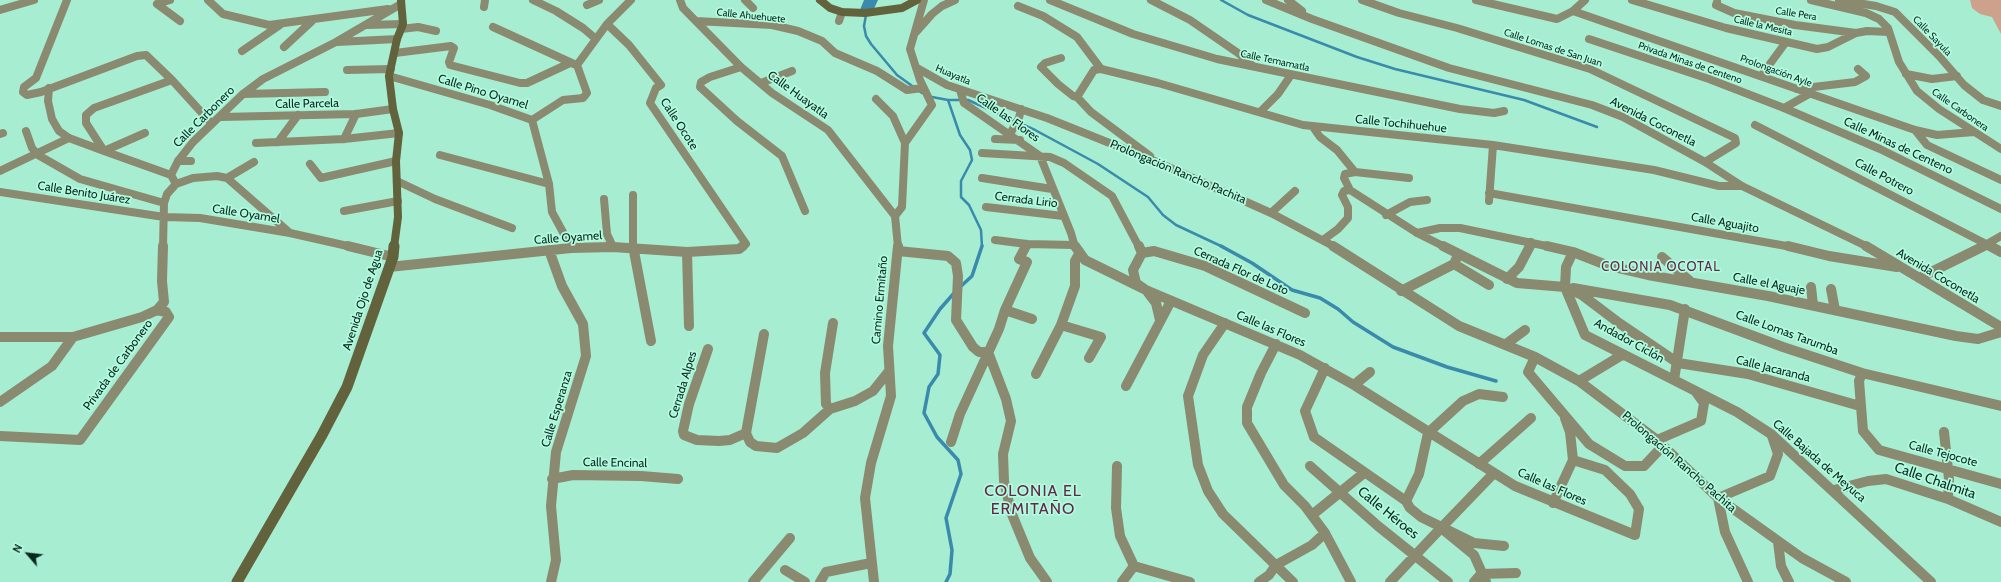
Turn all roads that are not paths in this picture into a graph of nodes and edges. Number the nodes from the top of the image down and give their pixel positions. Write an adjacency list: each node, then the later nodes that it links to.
1 (34, 0): 31 (street)
2 (67, 0): 71 (street)
3 (170, 0): 35 (street)
4 (208, 0): 40 (street)
5 (485, 0): 29 (street)
6 (533, 0): 48 (street)
7 (599, 0): 27 (street)
8 (631, 0): 39 (street)
9 (680, 0): 37 (street, Calle Huayatla)
10 (745, 0): 30 (street)
11 (820, 0): 33 (street)
12 (917, 0): 33 (street)
13 (924, 0): 46 (street)
14 (955, 0): 46 (street)
15 (1050, 0): 59 (street, Calle Temamatla)
16 (1151, 0): 59 (street)
17 (1266, 0): 34 (street, Avenida Coconetla)
18 (1288, 0): 34 (street)
19 (1362, 0): 118 (street, Calle Lomas de San Juan)
20 (1476, 0): 32 (street)
21 (1585, 0): 32 (street)
22 (1632, 0): 51 (street, Calle la Mesita)
23 (1811, 0): 45 (street, Calle Carbonera)
24 (1839, 0): 68 (street, Calle Sayula)
25 (1717, 2): 47 (street, Calle Pera)
26 (398, 4): 36 (street); 41 (street, Calle Carbonero); 43 (street, Avenida Ojo de Agua)
27 (587, 5)
28 (1018, 6): 60 (street)
29 (484, 7)
30 (753, 8)
31 (0, 10)
32 (1573, 11): 67 (street, Prolongación Ayle)
33 (842, 12): 38 (street)
34 (1312, 19): 118 (street, Avenida Coconetla)
35 (180, 21)
36 (312, 21): 40 (street); 52 (street)
37 (696, 21): 57 (street, Calle Huayatla); 72 (street, Calle Ahuehuete)
38 (839, 21)
39 (608, 24): 48 (street); 156 (street, Calle Ocote)
40 (280, 25): 53 (street)
41 (366, 25): 43 (street); 50 (street, Calle Carbonero)
42 (493, 27): 56 (street)
43 (400, 31): 44 (street); 50 (street); 54 (street, Avenida Ojo de Agua)
44 (436, 31)
45 (1889, 32): 47 (street, Calle la Mesita); 65 (street, Calle Carbonera)
46 (915, 33): 58 (street)
47 (1856, 33): 51 (street, Calle la Mesita)
48 (596, 39): 56 (street)
49 (1588, 39): 81 (street, Privada Minas de Centeno)
50 (336, 42): 75 (street, Calle Carbonero)
51 (1786, 42): 67 (street)
52 (284, 47)
53 (242, 51)
54 (395, 53): 56 (street); 63 (street, Avenida Ojo de Agua)
55 (1061, 58): 78 (street)
56 (574, 64): 89 (street)
57 (741, 67): 70 (street, Calle Huayatla); 143 (street)
58 (917, 68): 72 (street); 77 (street, Huayatla)
59 (1255, 68): 66 (street, Calle Temamatla)
60 (1101, 69): 78 (street); 85 (street, Calle Tochihuehue)
61 (1858, 69): 73 (street)
62 (347, 70): 63 (street, Calle Pino Oyamel)
63 (390, 72): 82 (street, Avenida Ojo de Agua); 89 (street, Calle Pino Oyamel)
64 (792, 72): 70 (street)
65 (1906, 74): 68 (street); 95 (street, Calle Carbonera)
66 (1291, 75): 84 (street, Calle Temamatla); 85 (street)
67 (1761, 76): 73 (street, Prolongación Ayle)
68 (1957, 76): 80 (street, Calle Sayula)
69 (172, 80): 71 (street); 90 (street); 108 (street)
70 (761, 83): 146 (street, Calle Huayatla)
71 (50, 88): 99 (street)
72 (923, 88): 105 (street)
73 (1796, 89): 76 (street, Prolongación Ayle)
74 (325, 92): 75 (street)
75 (243, 94): 88 (street, Calle Carbonero)
76 (1809, 94): 81 (street); 93 (street, Prolongación Ayle)
77 (962, 97): 83 (street, Huayatla); 98 (street, Calle las Flores)
78 (1077, 97): 117 (street)
79 (876, 99): 105 (street)
80 (2001, 106)
81 (1784, 108): 141 (street, Calle Minas de Centeno)
82 (393, 109): 86 (street, Calle Parcela); 97 (street, Avenida Ojo de Agua)
83 (1024, 110): 98 (street); 117 (street, Prolongación Rancho Pachita)
84 (1504, 111)
85 (1260, 112): 92 (street, Calle Tochihuehue)
86 (356, 114): 87 (street, Calle Parcela); 100 (street)
87 (298, 115): 88 (street, Calle Parcela); 103 (street)
88 (221, 117): 90 (street, Calle Carbonero)
89 (532, 120): 129 (street, Calle Pino Oyamel)
90 (212, 124): 113 (street, Calle Carbonero)
91 (1755, 125): 159 (street, Calle Potrero)
92 (1313, 127): 106 (street, Calle Tochihuehue); 121 (street)
93 (1915, 130): 95 (street, Prolongación Ayle); 126 (street)
94 (26, 131): 110 (street)
95 (1974, 132): 107 (street, Calle Carbonera)
96 (145, 133): 108 (street)
97 (399, 133): 100 (street); 115 (street, Avenida Ojo de Agua)
98 (1010, 134): 102 (street, Calle las Flores)
99 (69, 138): 108 (street); 110 (street)
100 (344, 139): 103 (street)
101 (995, 139): 102 (street)
102 (1020, 140): 112 (street, Calle las Flores)
103 (278, 142): 104 (street)
104 (256, 143)
105 (905, 143): 146 (street, Camino Ermitaño)
106 (1493, 145): 130 (street, Calle Tochihuehue); 174 (street, Calle Aguajito)
107 (2001, 149)
108 (104, 151): 122 (street)
109 (982, 153): 112 (street)
110 (38, 155): 120 (street); 139 (street)
111 (440, 155): 129 (street)
112 (1040, 156): 131 (street, Calle las Flores); 168 (street)
113 (178, 161): 114 (street); 122 (street, Calle Carbonero)
114 (191, 161)
115 (396, 161): 119 (street); 127 (street, Avenida Ojo de Agua)
116 (254, 162): 123 (street)
117 (1157, 162): 144 (street, Prolongación Rancho Pachita)
118 (1705, 162): 130 (street, Avenida Coconetla)
119 (310, 164)
120 (0, 171)
121 (1355, 172): 125 (street); 132 (street)
122 (171, 175): 128 (street)
123 (227, 178): 128 (street); 150 (street)
124 (982, 178): 131 (street)
125 (1410, 178)
126 (2001, 180)
127 (397, 181): 138 (street, Avenida Ojo de Agua); 149 (street)
128 (176, 184): 139 (street)
129 (549, 184): 161 (street, Calle Pino Oyamel)
130 (1742, 186): 174 (street, Avenida Coconetla)
131 (1052, 188): 147 (street, Calle las Flores)
132 (1350, 190): 145 (street); 154 (street)
133 (1295, 191): 144 (street)
134 (0, 192): 148 (street, Calle Benito Juárez)
135 (633, 195): 162 (street)
136 (604, 199): 160 (street)
137 (1427, 200): 145 (street)
138 (398, 201): 142 (street); 172 (street, Avenida Ojo de Agua)
139 (164, 204): 148 (street)
140 (986, 207): 147 (street, Cerrada Lirio)
141 (2001, 209)
142 (344, 211)
143 (805, 211)
144 (1271, 213): 154 (street, Prolongación Rancho Pachita)
145 (1386, 215): 151 (street)
146 (895, 216): 164 (street, Camino Ermitaño)
147 (1063, 216): 158 (street, Calle las Flores)
148 (164, 217): 150 (street, Calle Oyamel); 187 (street)
149 (512, 228)
150 (290, 233): 172 (street, Calle Oyamel)
151 (1417, 233): 155 (street, Calle el Aguaje); 170 (street)
152 (2001, 236): 159 (street)
153 (995, 240): 157 (street)
154 (1324, 240): 183 (street, Prolongación Rancho Pachita)
155 (1531, 242): 166 (street, Calle el Aguaje); 176 (street)
156 (746, 244): 165 (street, Calle Oyamel)
157 (1027, 244): 158 (street); 188 (street)
158 (1074, 245): 169 (street, Calle las Flores)
159 (1987, 245): 167 (street, Calle Potrero); 175 (street)
160 (613, 247): 161 (street, Calle Oyamel); 162 (street, Calle Oyamel)
161 (571, 248): 163 (street, Calle Oyamel)
162 (633, 248): 165 (street, Calle Oyamel); 203 (street)
163 (549, 250): 172 (street, Calle Oyamel); 243 (street, Calle Esperanza)
164 (898, 251): 207 (street); 213 (street, Camino Ermitaño)
165 (686, 252): 196 (street)
166 (1573, 252): 177 (street, Calle el Aguaje); 179 (street, Andador Ciclón)
167 (2001, 252)
168 (1142, 253): 182 (street); 190 (street, Cerrada Flor de Loto)
169 (1079, 254): 182 (street, Calle las Flores); 195 (street)
170 (1458, 255): 173 (street); 176 (street)
171 (1662, 256): 177 (street)
172 (391, 262): 266 (street, Avenida Ojo de Agua)
173 (1454, 264): 178 (street); 183 (street)
174 (1901, 267): 175 (street, Avenida Coconetla)
175 (1919, 278): 197 (street, Avenida Coconetla)
176 (1507, 279): 179 (street)
177 (1691, 282): 185 (street, Calle el Aguaje)
178 (1489, 285)
179 (1565, 287): 186 (street, Calle Lomas Tarumba); 208 (street, Andador Ciclón); 211 (street)
180 (1812, 287): 185 (street)
181 (1831, 289): 189 (street)
182 (1146, 290): 184 (street, Calle las Flores); 192 (street)
183 (1401, 291): 205 (street, Prolongación Rancho Pachita)
184 (1172, 302): 192 (street); 194 (street, Calle las Flores)
185 (1813, 305): 189 (street, Calle el Aguaje)
186 (1685, 309): 211 (street); 215 (street, Calle Lomas Tarumba)
187 (157, 310): 201 (street); 233 (street, Privada de Carbonero)
188 (1005, 310): 191 (street); 207 (street)
189 (1835, 310): 199 (street, Calle el Aguaje)
190 (1305, 313)
191 (1032, 319)
192 (1160, 320): 220 (street)
193 (833, 323): 226 (street)
194 (1225, 323): 204 (street, Calle las Flores); 261 (street)
195 (1061, 325): 210 (street); 216 (street)
196 (689, 326)
197 (2001, 327)
198 (1525, 330): 205 (street)
199 (2001, 332)
200 (764, 334): 230 (street)
201 (73, 337): 202 (street); 223 (street)
202 (1, 338)
203 (650, 341)
204 (1276, 344): 212 (street, Calle las Flores); 252 (street)
205 (1506, 344): 209 (street, Prolongación Rancho Pachita)
206 (708, 349): 230 (street, Cerrada Alpes)
207 (988, 352): 235 (street); 272 (street)
208 (1622, 355): 217 (street, Andador Ciclón); 218 (street)
209 (1535, 357): 218 (street, Prolongación Rancho Pachita); 227 (street)
210 (1089, 358)
211 (1678, 363): 217 (street); 224 (street, Calle Jacaranda)
212 (1325, 368): 219 (street, Calle las Flores); 241 (street)
213 (889, 371): 226 (street); 260 (street, Camino Ermitaño)
214 (1370, 372): 219 (street)
215 (1862, 373): 224 (street); 225 (street, Calle Lomas Tarumba)
216 (1036, 374)
217 (1674, 380): 221 (street, Calle Bajada de Meyuca)
218 (1579, 381): 234 (street, Prolongación Rancho Pachita)
219 (1354, 385): 231 (street, Calle las Flores)
220 (1126, 386)
221 (1695, 391): 232 (street, Calle Bajada de Meyuca); 234 (street)
222 (1503, 397): 231 (street)
223 (0, 402)
224 (1860, 406): 240 (street, Calle Tejocote)
225 (2001, 406)
226 (830, 409): 230 (street)
227 (1563, 412): 234 (street); 236 (street)
228 (1531, 418): 237 (street)
229 (1944, 432): 240 (street)
230 (746, 433)
231 (1428, 433): 237 (street, Calle las Flores); 250 (street)
232 (1771, 434): 246 (street, Calle Bajada de Meyuca); 248 (street)
233 (0, 436)
234 (1657, 440): 248 (street, Prolongación Rancho Pachita)
235 (952, 442)
236 (1573, 460): 251 (street); 251 (street, Calle las Flores)
237 (1479, 464): 242 (street, Calle las Flores)
238 (1117, 466): 262 (street)
239 (1310, 466): 247 (street, Calle Héroes)
240 (1948, 468): 245 (street, Calle Tejocote); 249 (street)
241 (1364, 473): 247 (street); 250 (street)
242 (1494, 473): 251 (street, Calle las Flores); 254 (street)
243 (552, 479): 244 (street, Calle Encinal); 267 (street, Calle Esperanza)
244 (678, 479)
245 (2001, 484)
246 (1834, 490): 249 (street, Calle Chalmita); 283 (street, Calle Bajada de Meyuca)
247 (1339, 493): 252 (street); 259 (street, Calle Héroes)
248 (1718, 498): 257 (street, Prolongación Rancho Pachita); 280 (street)
249 (1948, 498): 253 (street, Calle Chalmita)
250 (1406, 501): 254 (street)
251 (1553, 503)
252 (1312, 515): 255 (street)
253 (2001, 522)
254 (1441, 528): 258 (street); 259 (street); 265 (street)
255 (1325, 533): 261 (street); 277 (street)
256 (790, 538): 268 (street)
257 (1778, 542): 281 (street); 282 (street, Prolongación Rancho Pachita)
258 (1504, 546)
259 (1416, 555): 278 (street); 279 (street, Calle Héroes)
260 (871, 562): 270 (street); 271 (street, Camino Ermitaño)
261 (1276, 565): 275 (street); 276 (street)
262 (1134, 566): 273 (street); 274 (street)
263 (785, 570): 269 (street)
264 (1516, 573): 265 (street)
265 (1481, 579)
266 (237, 582)
267 (551, 582)
268 (753, 582)
269 (806, 582)
270 (820, 582)
271 (874, 582)
272 (1047, 582)
273 (1122, 582)
274 (1190, 582)
275 (1259, 582)
276 (1293, 582)
277 (1351, 582)
278 (1390, 582)
279 (1448, 582)
280 (1748, 582)
281 (1789, 582)
282 (1846, 582)
283 (1932, 582)

